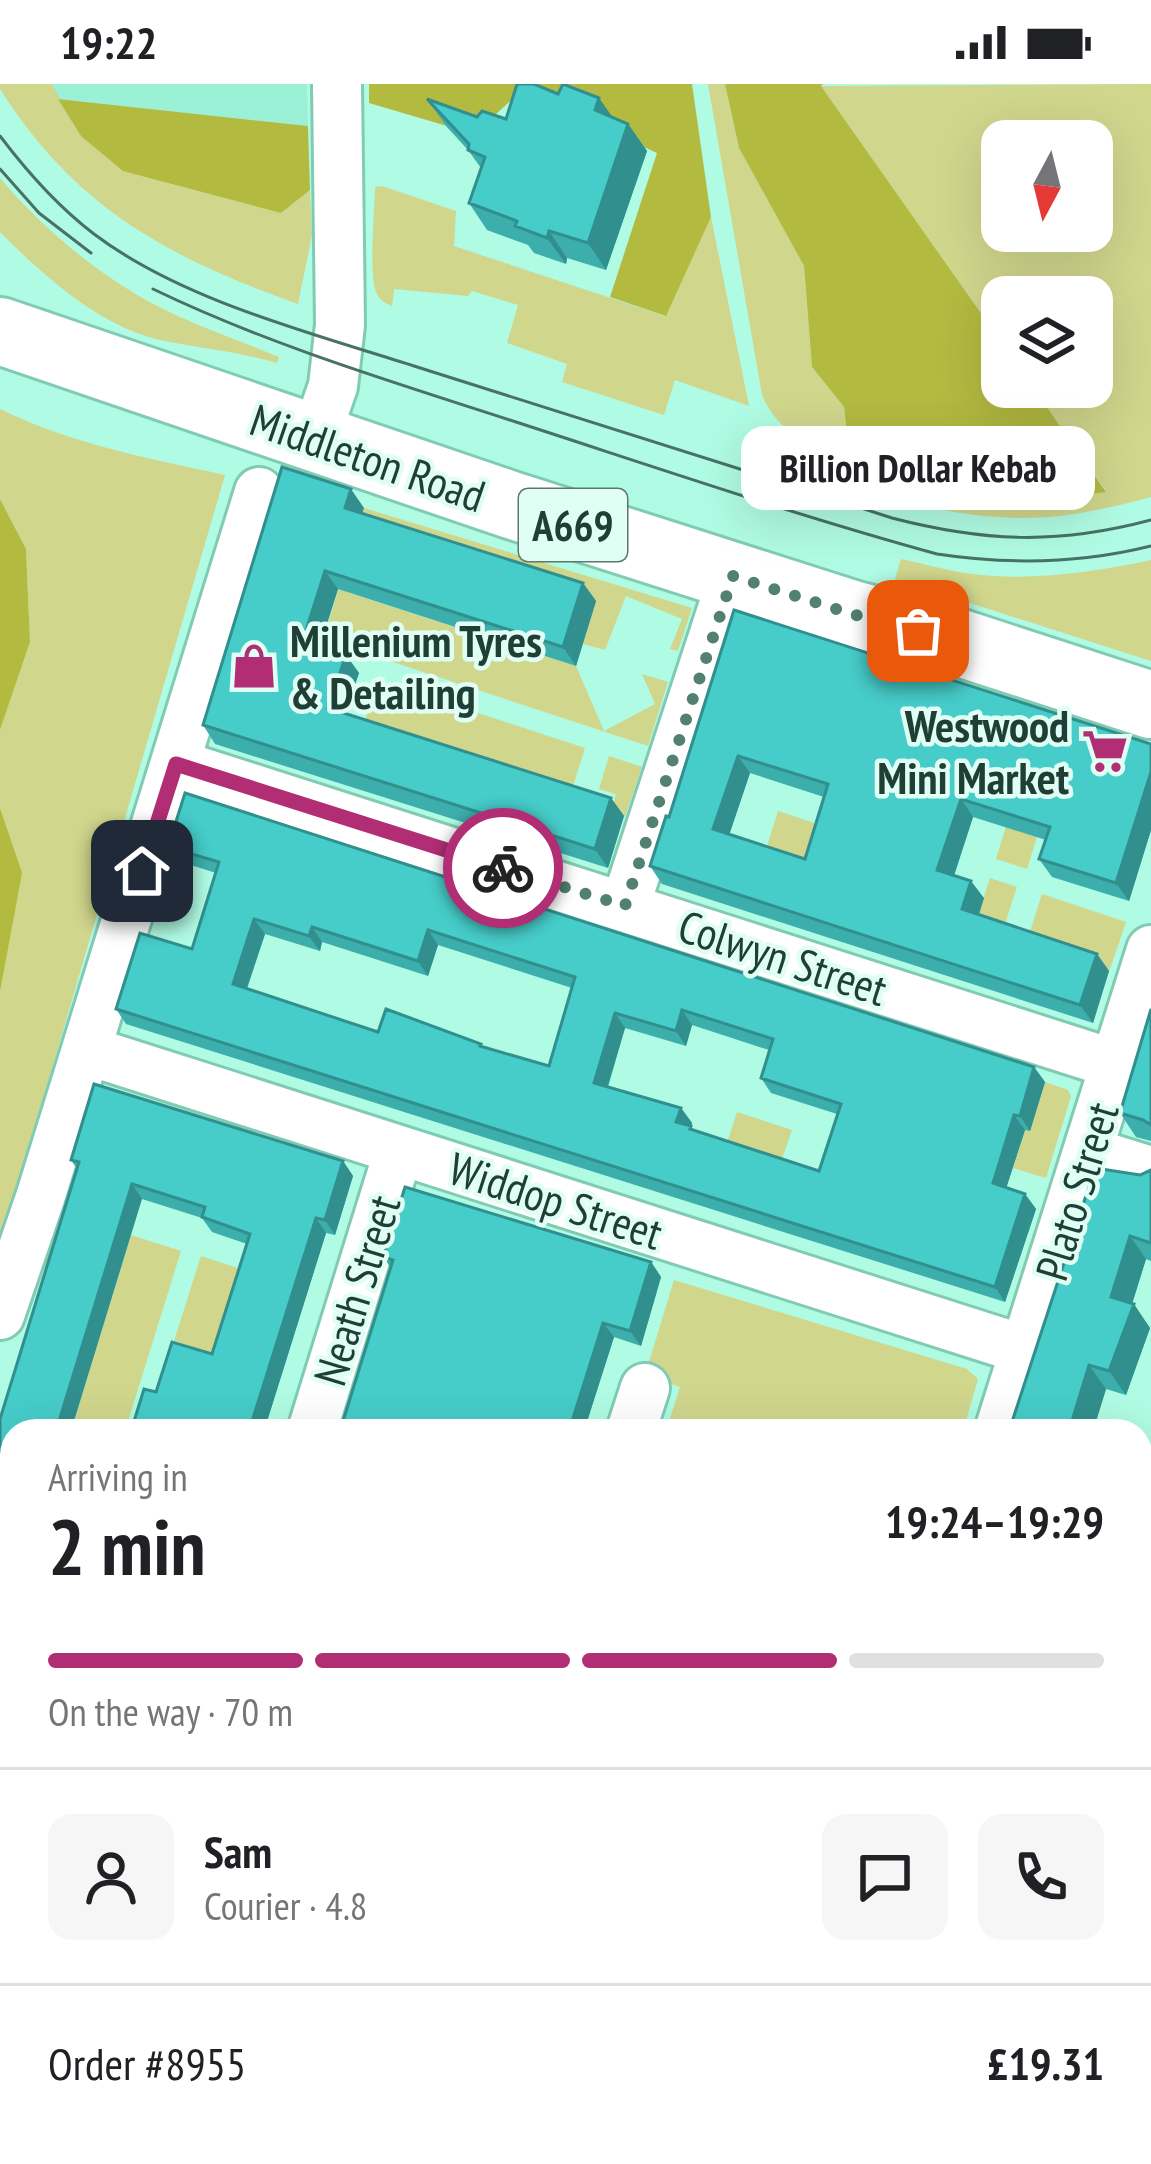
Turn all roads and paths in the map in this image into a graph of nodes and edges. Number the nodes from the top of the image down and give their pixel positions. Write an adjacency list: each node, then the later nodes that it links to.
1 (337, 84): 4 (street)
2 (0, 276): 3 (main road, A669)
3 (14, 337): 4 (main road, Middleton Road / A669)
4 (315, 439): 6 (main road, Middleton Road / A669)
5 (259, 492): 8 (street)
6 (733, 576): 7 (main road, Middleton Road / A669); 9 (street)
7 (1151, 704)
8 (176, 764): 9 (street, Colwyn Street); 11 (street)
9 (625, 906): 12 (street, Colwyn Street)
10 (1151, 950): 12 (street, Plato Street)
11 (86, 1050): 13 (street, Widdop Street); 16 (street)
12 (1114, 1064): 14 (street, Plato Street)
13 (400, 1150): 17 (street, Widdop Street); 18 (street, Neath Street)
14 (1089, 1152): 15 (street); 17 (street, Plato Street)
15 (1151, 1172)
16 (0, 1313)
17 (1025, 1350): 19 (street, Plato Street)
18 (316, 1419)
19 (1004, 1419)

